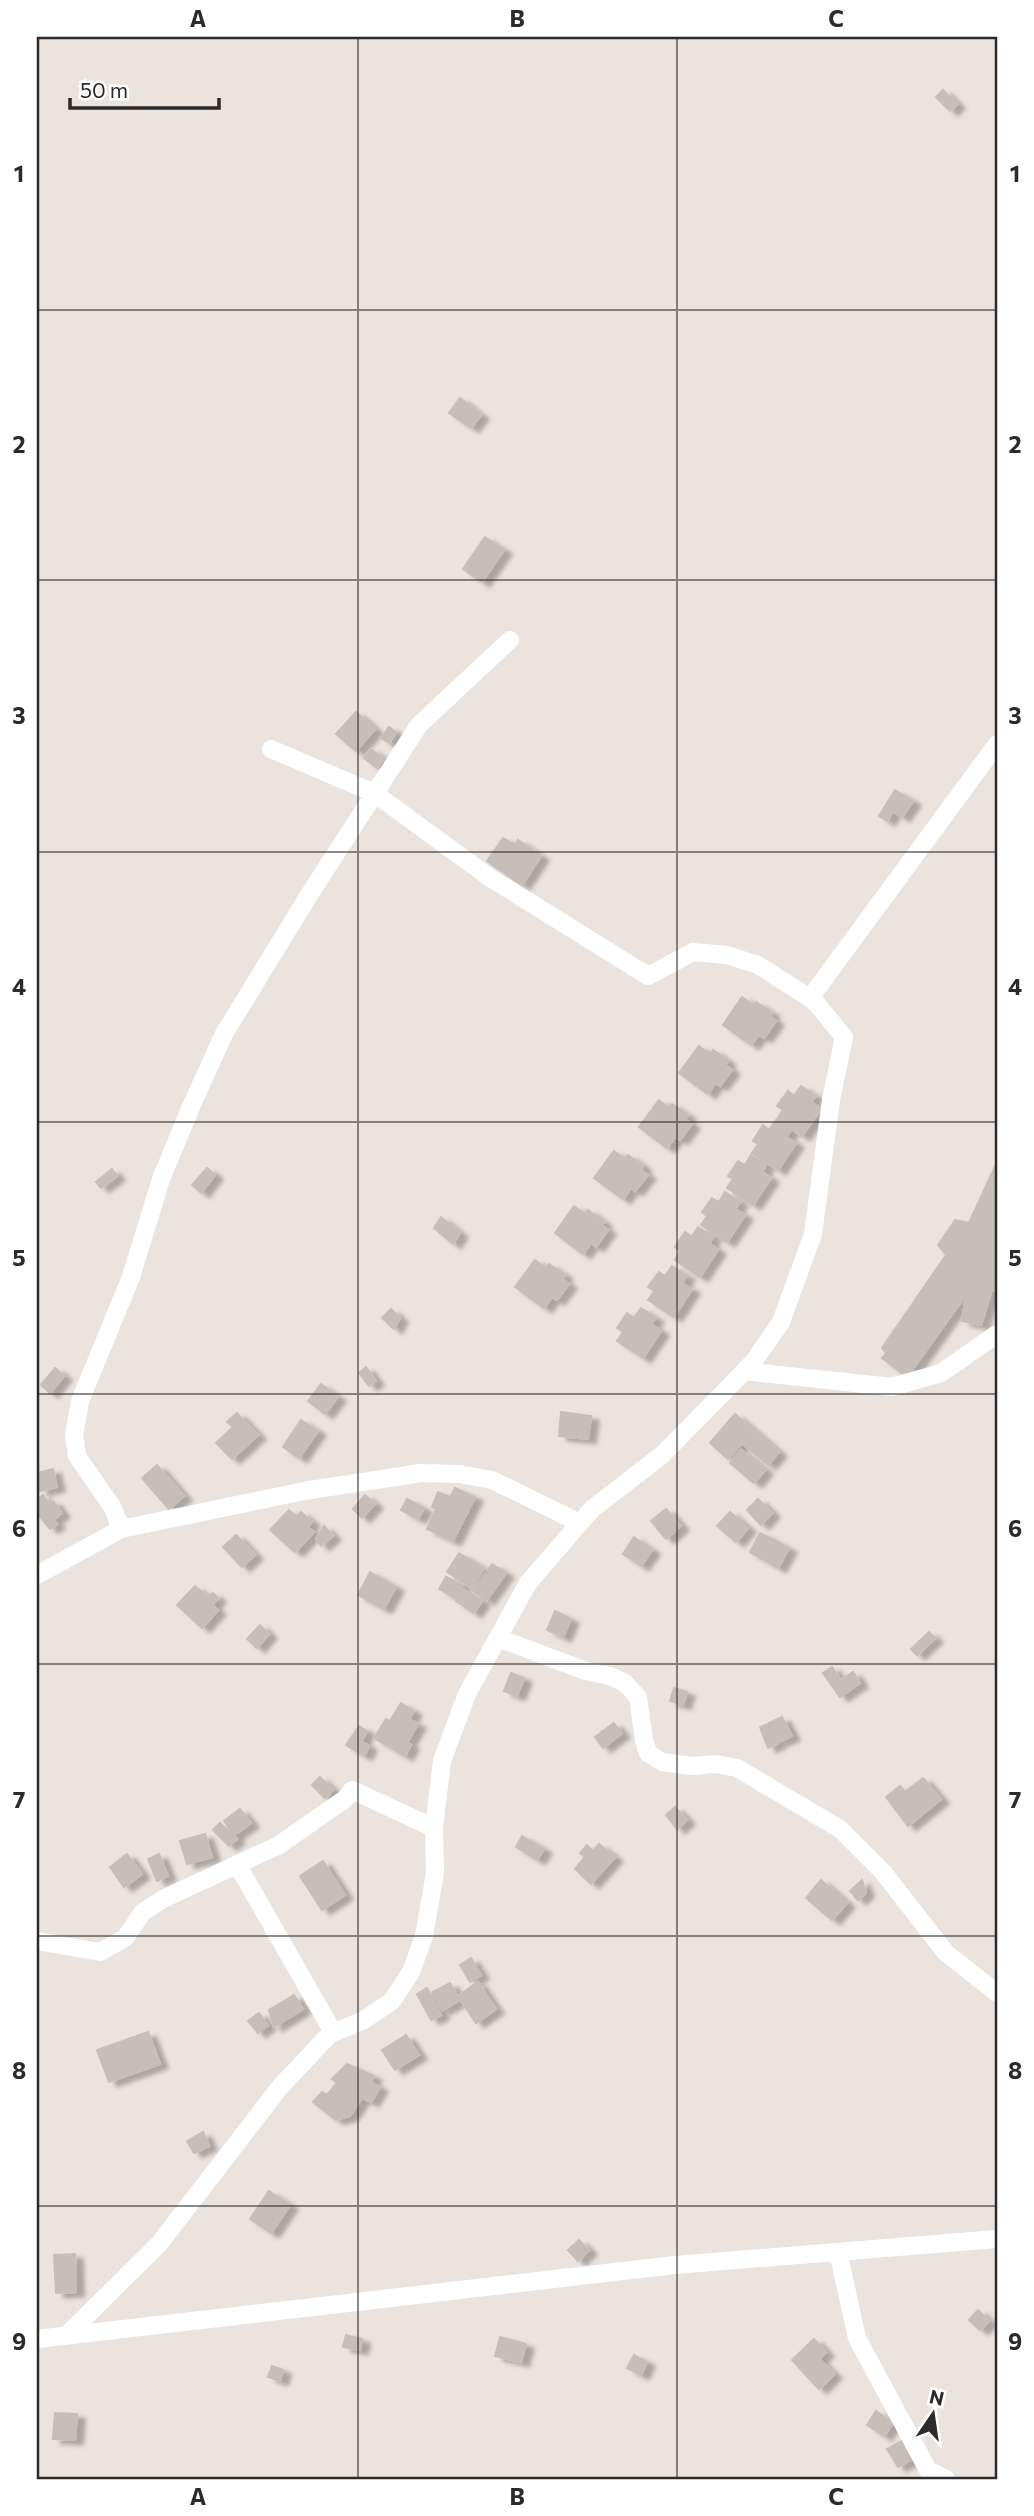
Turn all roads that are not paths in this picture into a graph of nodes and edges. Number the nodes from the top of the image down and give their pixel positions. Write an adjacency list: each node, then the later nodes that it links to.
1 (510, 640): 4 (street)
2 (997, 744): 5 (street)
3 (271, 749): 4 (street)
4 (374, 793): 5 (street); 9 (street)
5 (810, 998): 7 (street)
6 (997, 1334): 7 (street)
7 (744, 1371): 8 (street)
8 (580, 1523): 9 (street); 11 (street)
9 (121, 1529): 10 (street)
10 (37, 1576)
11 (498, 1638): 12 (street); 15 (street)
12 (434, 1828): 13 (street); 16 (street)
13 (237, 1864): 14 (street); 16 (street)
14 (37, 1941)
15 (997, 1993)
16 (333, 2032): 19 (street)
17 (997, 2239): 18 (street)
18 (838, 2252): 19 (street); 21 (street)
19 (66, 2336): 20 (street)
20 (37, 2339)
21 (925, 2475): 22 (street)
22 (946, 2479)

